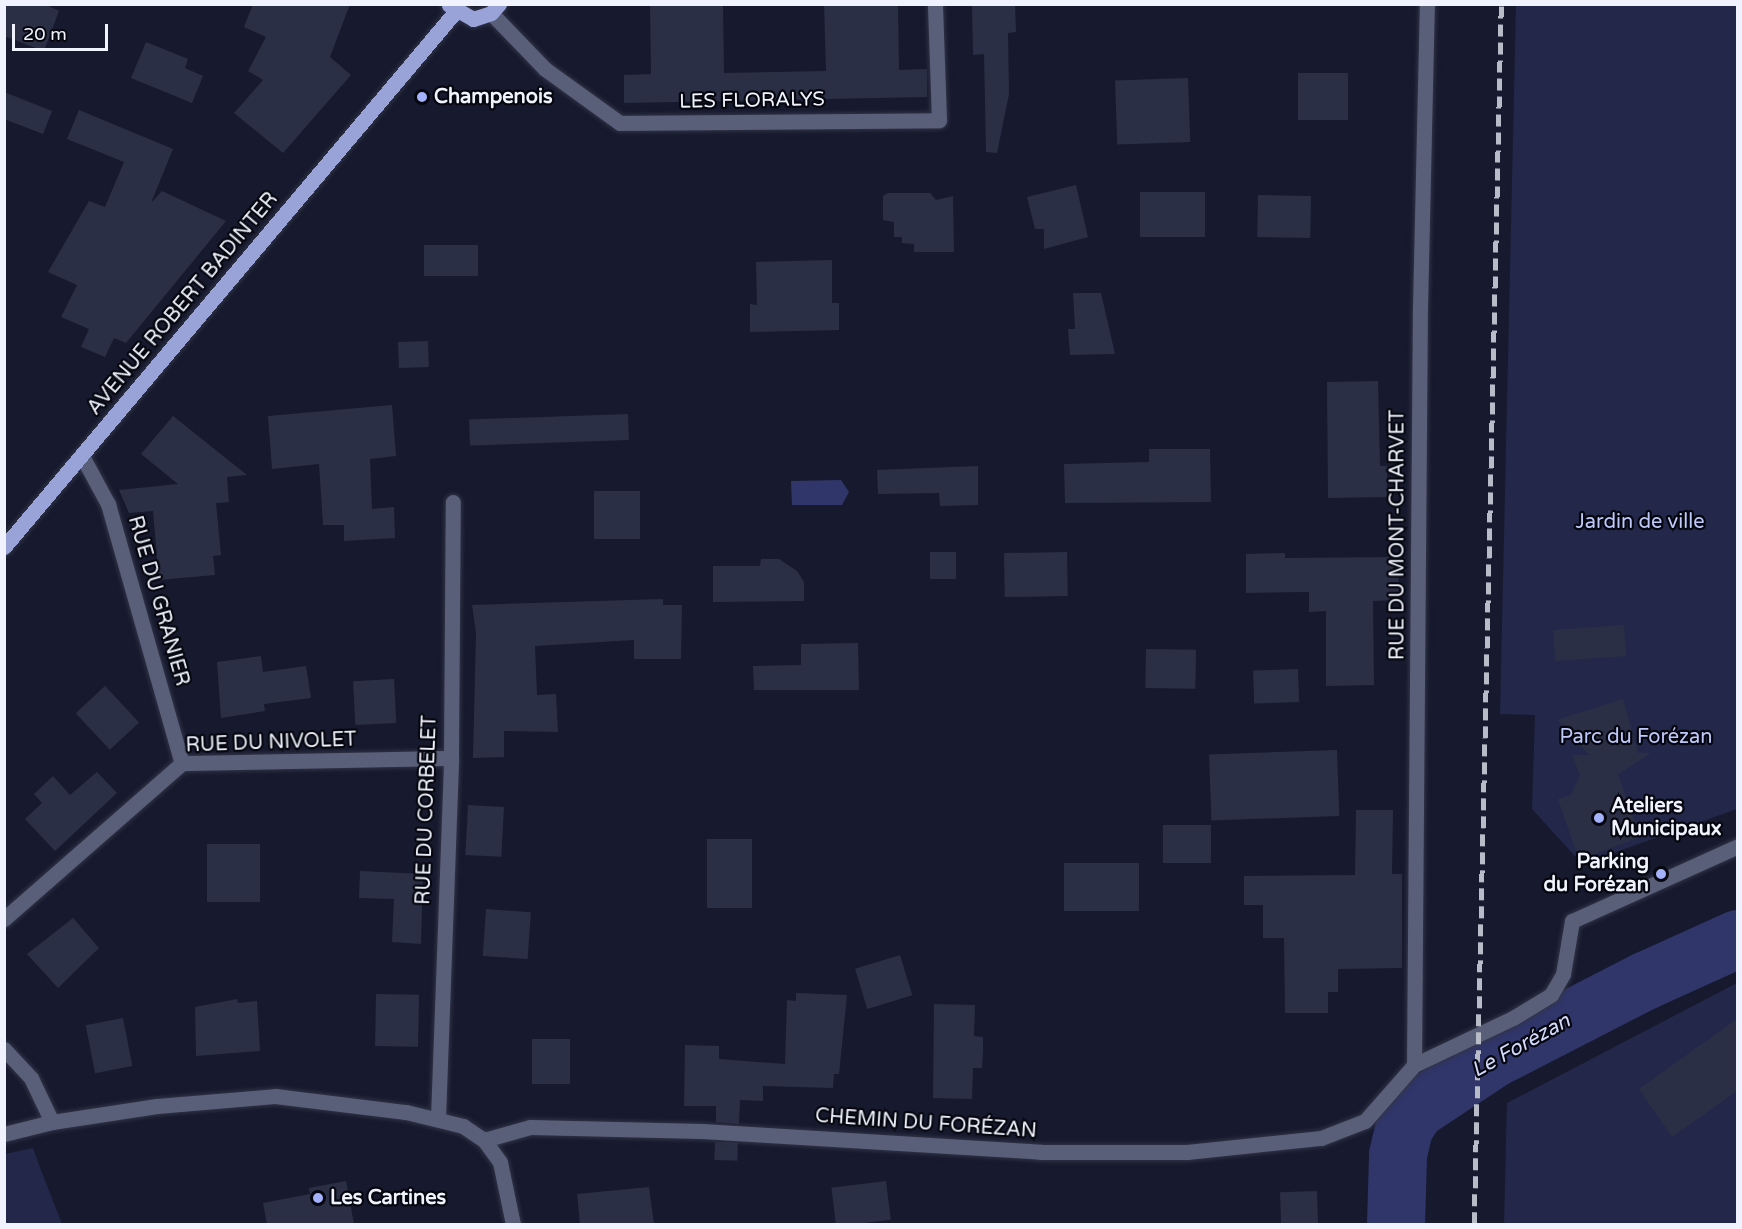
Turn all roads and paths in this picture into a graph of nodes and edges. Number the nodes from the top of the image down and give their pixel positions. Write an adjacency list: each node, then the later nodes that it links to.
1 (935, 4): 4 (street, LES FLORALYS)
2 (1426, 4): 13 (street, RUE DU MONT-CHARVET)
3 (452, 8): 4 (main road); 5 (main road, AVENUE ROBERT BADINTER)
4 (495, 9)
5 (82, 456): 7 (main road, AVENUE ROBERT BADINTER); 9 (street, RUE DU GRANIER)
6 (453, 502): 8 (street, RUE DU CORBELET)
7 (4, 546)
8 (451, 758): 9 (street, RUE DU NIVOLET); 14 (street, RUE DU CORBELET)
9 (182, 763): 11 (street, RUE DU NIVOLET)
10 (1737, 846): 13 (street, CHEMIN DU FORÉZAN)
11 (4, 919)
12 (4, 1049): 15 (street)
13 (1414, 1065): 17 (street, CHEMIN DU FORÉZAN)
14 (438, 1118): 15 (street); 17 (street)
15 (52, 1122): 16 (street)
16 (4, 1134)
17 (484, 1140): 18 (street)
18 (513, 1224)

